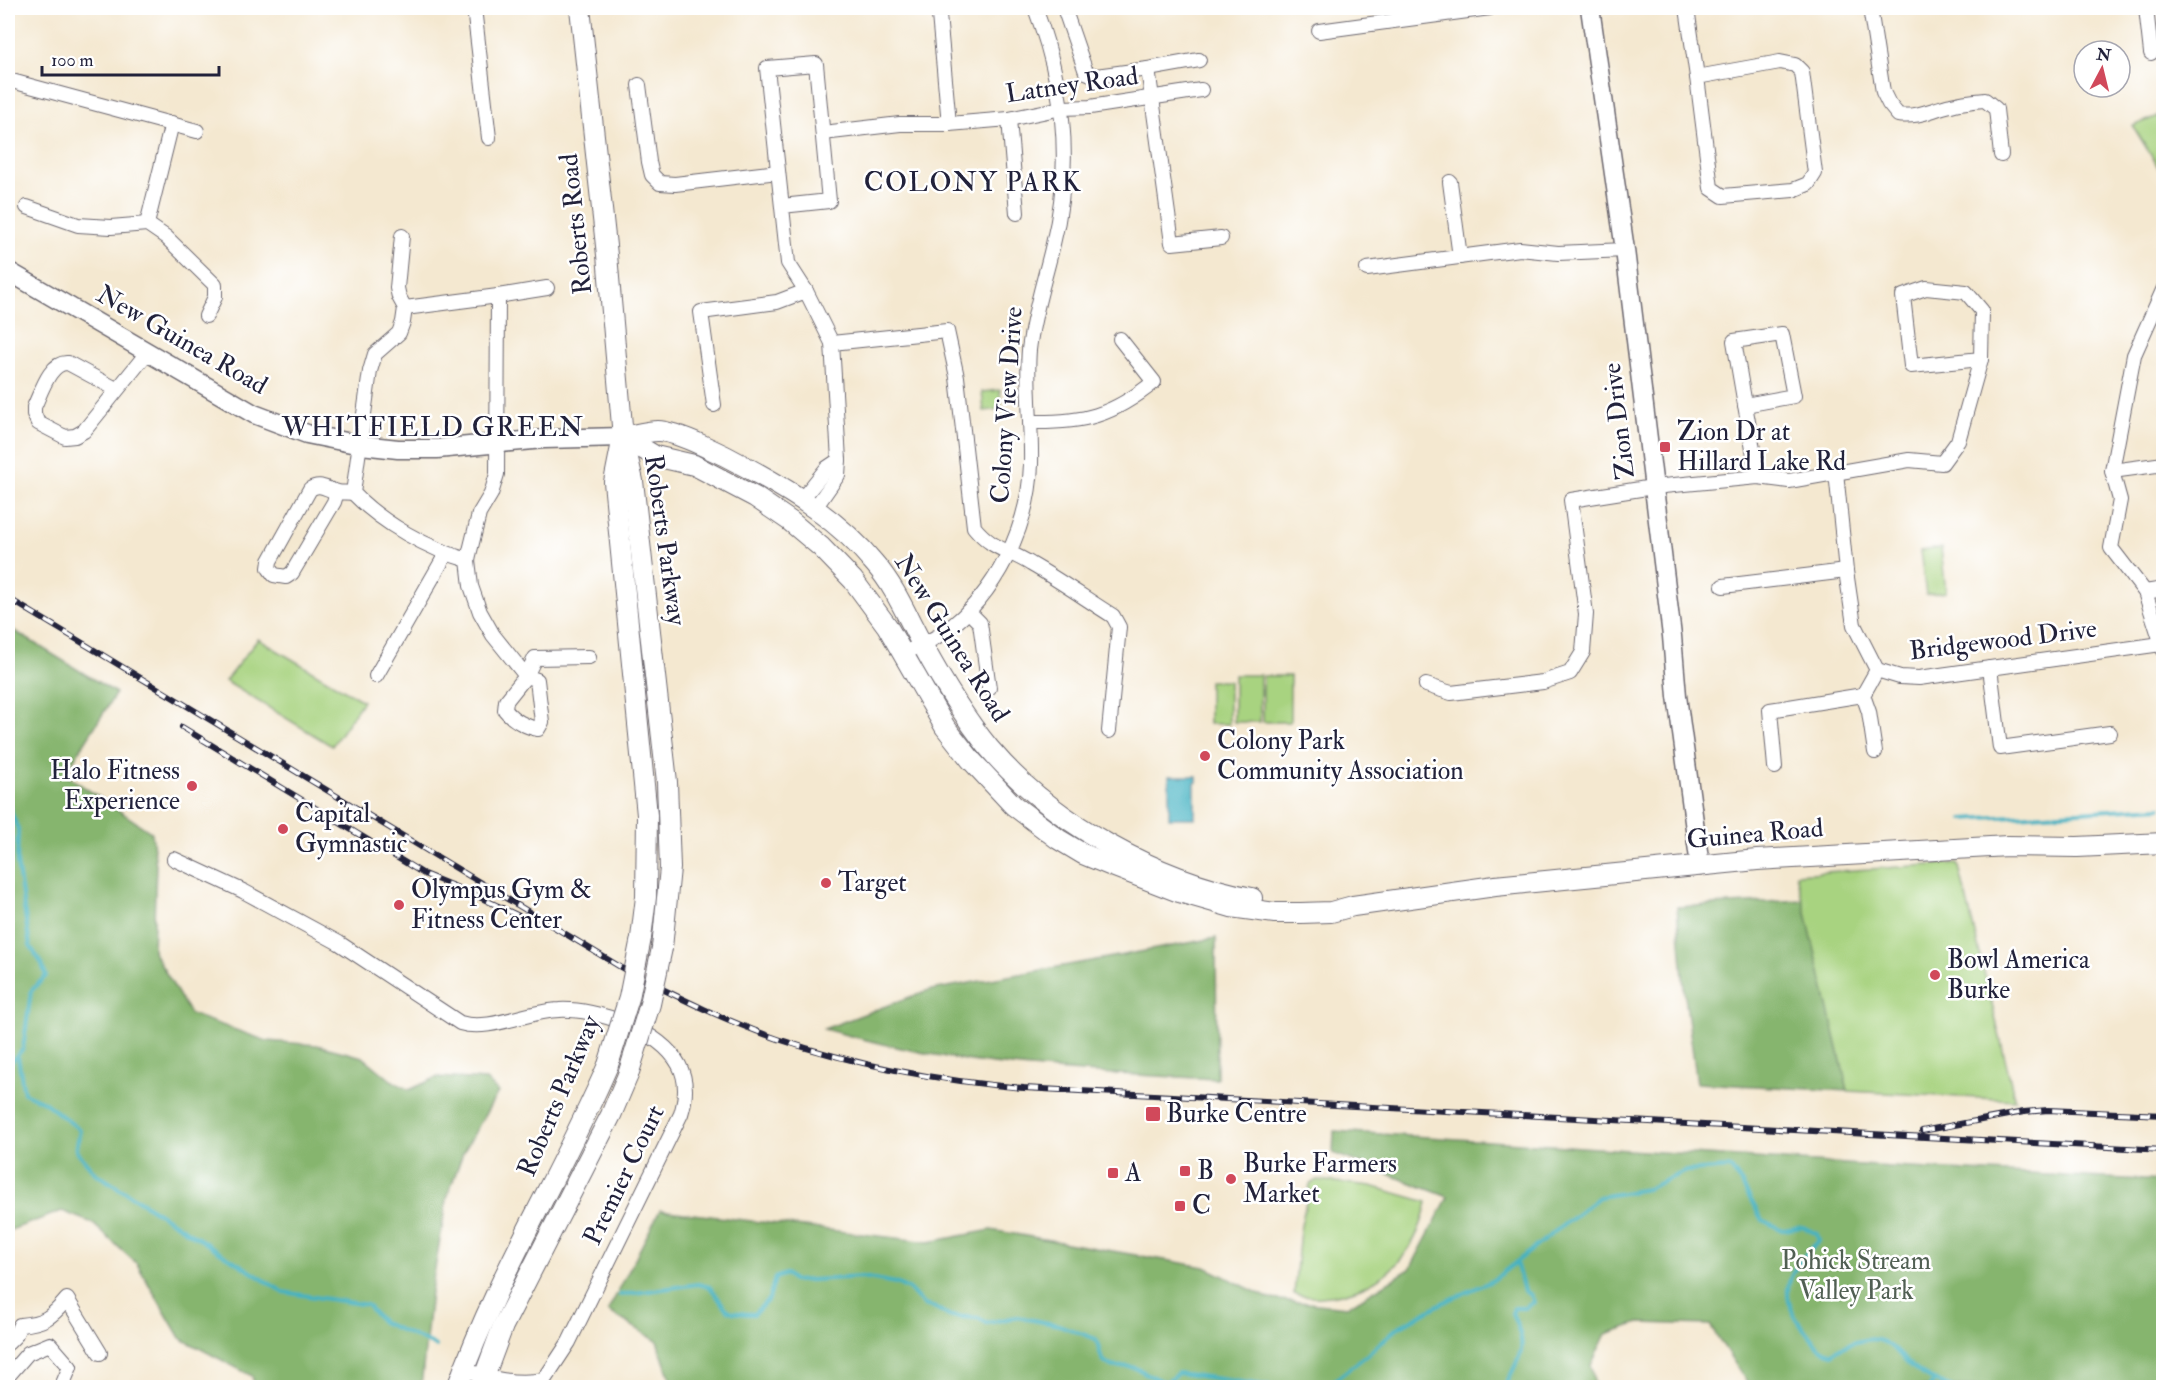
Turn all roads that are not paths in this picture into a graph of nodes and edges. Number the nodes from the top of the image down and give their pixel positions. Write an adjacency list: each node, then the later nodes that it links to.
1 (474, 8): 26 (street)
2 (580, 8): 54 (main road, Roberts Road)
3 (1035, 8): 20 (street, Colony View Drive)
4 (1064, 8): 14 (street)
5 (1490, 8): 11 (street)
6 (1590, 8): 36 (street, Zion Drive)
7 (1687, 8): 15 (street)
8 (1870, 8): 27 (street)
9 (2146, 8): 12 (street)
10 (939, 15): 23 (street)
11 (1319, 31)
12 (2151, 52)
13 (1198, 60): 14 (street)
14 (1148, 69): 19 (street)
15 (1697, 77): 15 (street)
16 (8, 80): 22 (street)
17 (639, 85): 28 (street)
18 (1201, 90): 19 (street, Latney Road)
19 (1153, 97): 20 (street, Latney Road); 35 (street)
20 (1062, 108): 21 (street, Latney Road); 53 (street, Colony View Drive)
21 (1009, 119): 23 (street, Latney Road); 32 (street)
22 (172, 123): 24 (street); 33 (street)
23 (949, 124): 25 (street, Latney Road)
24 (197, 130)
25 (823, 133): 28 (street); 31 (street)
26 (489, 138)
27 (2001, 155)
28 (778, 172): 31 (street)
29 (1450, 182): 37 (street)
30 (27, 207): 33 (street)
31 (782, 207): 42 (street)
32 (1017, 213)
33 (147, 224): 45 (street)
34 (402, 236): 44 (street)
35 (1221, 238)
36 (1625, 250): 37 (street); 61 (street, Zion Drive)
37 (1460, 257): 38 (street)
38 (1367, 269)
39 (8, 272): 48 (street, New Guinea Road)
40 (547, 288): 43 (street)
41 (2163, 288): 58 (street)
42 (807, 291): 47 (street); 51 (street)
43 (498, 296): 44 (street); 55 (street)
44 (405, 308): 56 (street)
45 (206, 316)
46 (1120, 339): 53 (street)
47 (832, 343): 64 (street); 65 (street)
48 (147, 353): 50 (street); 56 (street, New Guinea Road)
49 (1981, 358): 49 (street); 59 (street)
50 (116, 389): 50 (street)
51 (714, 405)
52 (1745, 405): 52 (street); 60 (street)
53 (1030, 422): 65 (street, Colony View Drive)
54 (622, 436): 55 (street, New Guinea Road); 64 (main road, New Guinea Road); 75 (main road, New Guinea Road); 95 (main road, Roberts Parkway, bridge); 96 (main road, Roberts Parkway, bridge)
55 (497, 444): 56 (street, New Guinea Road); 67 (street)
56 (361, 445): 63 (street)
57 (2163, 464): 58 (street)
58 (2112, 471): 71 (street)
59 (1836, 472): 60 (street); 68 (street, Bridgewood Drive)
60 (1758, 477): 61 (street)
61 (1653, 487): 80 (street); 89 (street, Zion Drive)
62 (337, 492): 62 (street); 63 (street)
63 (353, 493): 66 (street)
64 (809, 503): 73 (main road, New Guinea Road)
65 (1010, 552): 72 (street, Colony View Drive); 83 (street)
66 (446, 554): 67 (street); 79 (street)
67 (468, 560): 76 (street)
68 (1846, 572): 69 (street); 78 (street, Bridgewood Drive)
69 (1723, 586)
70 (2163, 588): 71 (street)
71 (2145, 592): 74 (street)
72 (968, 611): 73 (street, Colony View Drive); 81 (street)
73 (922, 645): 75 (street, Colony View Drive); 91 (main road, New Guinea Road)
74 (2162, 648): 77 (street, Bridgewood Drive)
75 (904, 653): 91 (main road, New Guinea Road)
76 (589, 657)
77 (1990, 668): 78 (street, Bridgewood Drive); 84 (street)
78 (1877, 670): 82 (street)
79 (376, 676)
80 (1426, 685)
81 (989, 688)
82 (1863, 695): 85 (street); 86 (street)
83 (1109, 732)
84 (2110, 733)
85 (1875, 752)
86 (1775, 767)
87 (2163, 843): 89 (main road, Guinea Road)
88 (174, 859): 96 (street, Premier Court)
89 (1700, 866): 90 (main road, Guinea Road)
90 (1353, 906): 91 (main road, New Guinea Road)
91 (1275, 907)
92 (8, 1343): 93 (street)
93 (100, 1353)
94 (8, 1376): 97 (street)
95 (460, 1378): 96 (street, Premier Court)
96 (482, 1382)
97 (61, 1388)

